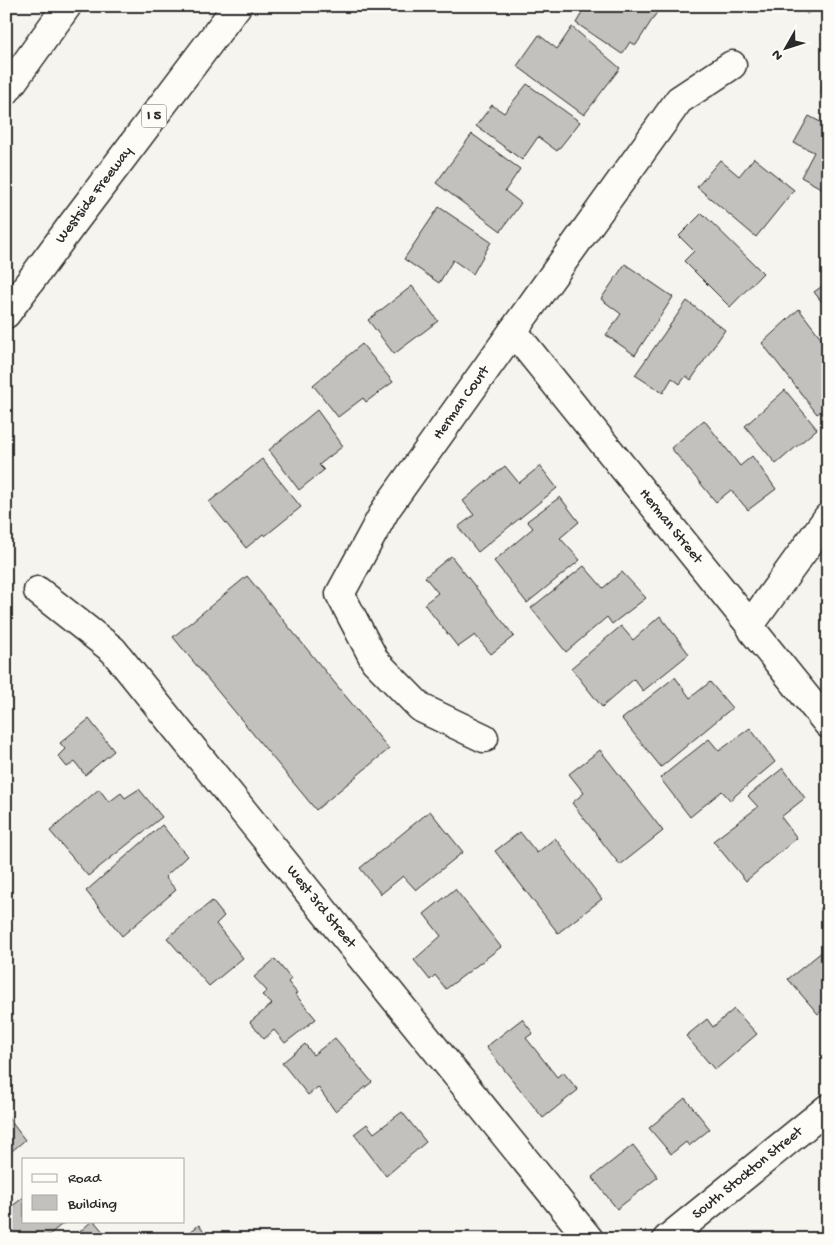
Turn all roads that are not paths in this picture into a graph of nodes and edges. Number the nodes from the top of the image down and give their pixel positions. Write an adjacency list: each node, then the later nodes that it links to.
1 (67, 6): 4 (main road)
2 (237, 6): 5 (main road, Westside Freeway / I 5)
3 (732, 65): 6 (main road, Herman Court)
4 (11, 83)
5 (6, 314)
6 (512, 331): 9 (main road, Herman Street); 11 (main road, Herman Court)
7 (828, 517): 9 (main road)
8 (38, 591): 13 (main road, West 3rd Street)
9 (750, 625): 10 (main road, Herman Street)
10 (828, 724)
11 (484, 738)
12 (828, 1108): 14 (main road, South Stockton Street)
13 (588, 1239)
14 (667, 1239)

